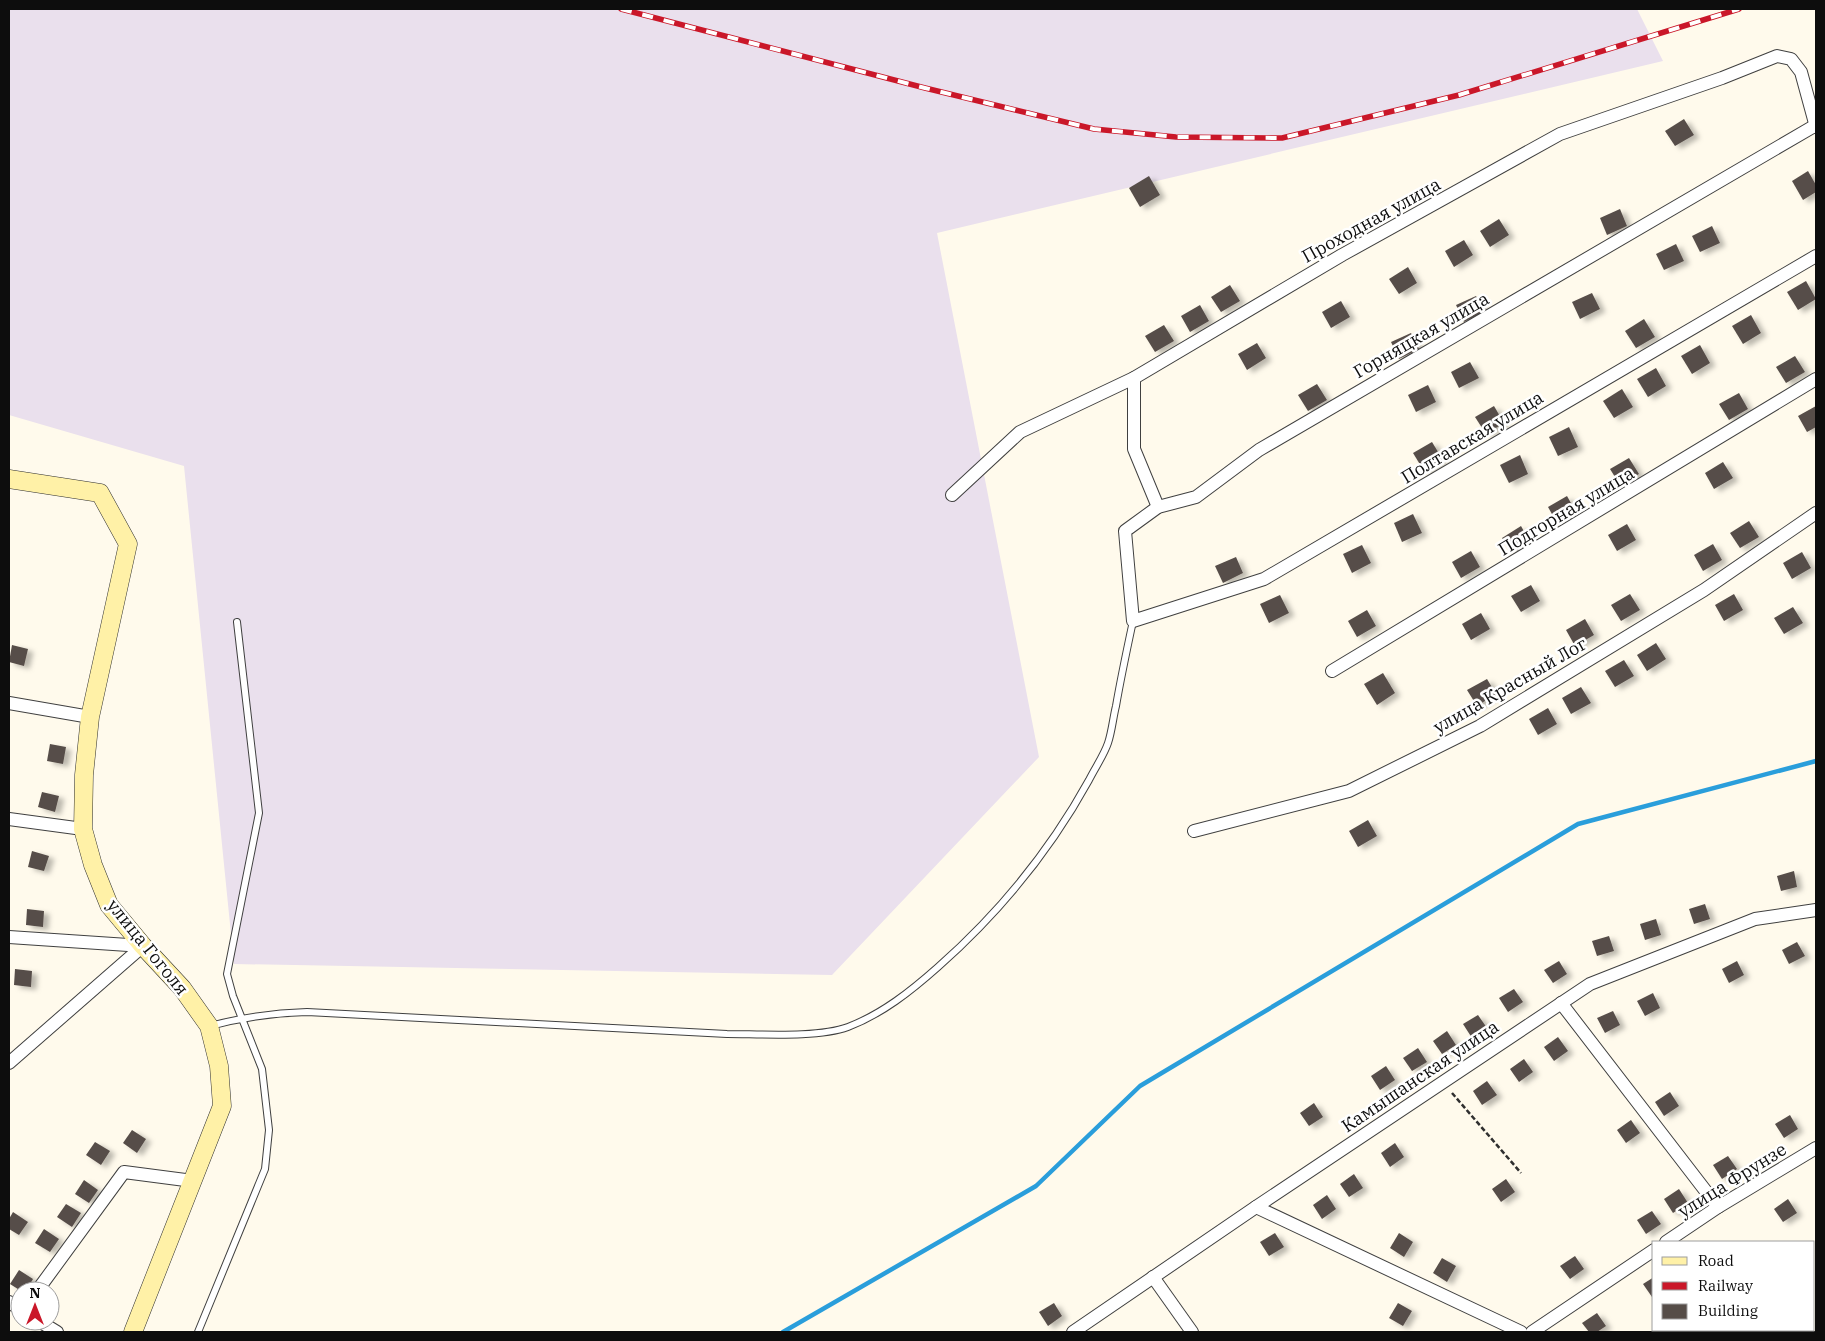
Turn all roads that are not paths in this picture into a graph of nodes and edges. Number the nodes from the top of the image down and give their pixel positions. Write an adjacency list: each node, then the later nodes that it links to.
1 (1816, 126): 3 (street, Проходная улица); 7 (street, Горняцкая улица)
2 (1816, 256): 9 (street, Полтавская улица)
3 (1134, 378): 6 (street, Проходная улица); 7 (street)
4 (1816, 379): 11 (street, Подгорная улица)
5 (9, 479): 13 (street, улица Гоголя)
6 (952, 495)
7 (1158, 508): 9 (street, Горняцкая улица)
8 (1816, 513): 16 (street, улица Красный Лог)
9 (1133, 621): 21 (lane)
10 (237, 622): 21 (lane)
11 (1332, 671)
12 (9, 703): 13 (street)
13 (90, 717): 15 (street, улица Гоголя)
14 (9, 819): 15 (street)
15 (83, 829): 19 (street, улица Гоголя)
16 (1194, 831)
17 (1816, 910): 20 (street, Камышанская улица)
18 (9, 937): 19 (street)
19 (143, 946): 22 (street, улица Гоголя); 23 (street)
20 (1560, 1004): 26 (street, Камышанская улица); 27 (street)
21 (242, 1017): 22 (lane); 33 (lane)
22 (209, 1026): 25 (street, улица Гоголя)
23 (9, 1063)
24 (1816, 1148): 27 (street, улица Фрунзе)
25 (193, 1181): 31 (street); 32 (street, улица Гоголя)
26 (1256, 1207): 30 (street, Камышанская улица); 36 (street)
27 (1718, 1207): 28 (street, улица Фрунзе)
28 (1667, 1241)
29 (1652, 1251): 37 (street)
30 (1153, 1277): 34 (street, Камышанская улица); 35 (street)
31 (44, 1281)
32 (133, 1332)
33 (198, 1332)
34 (1073, 1332)
35 (1192, 1332)
36 (1521, 1332)
37 (1532, 1332)

